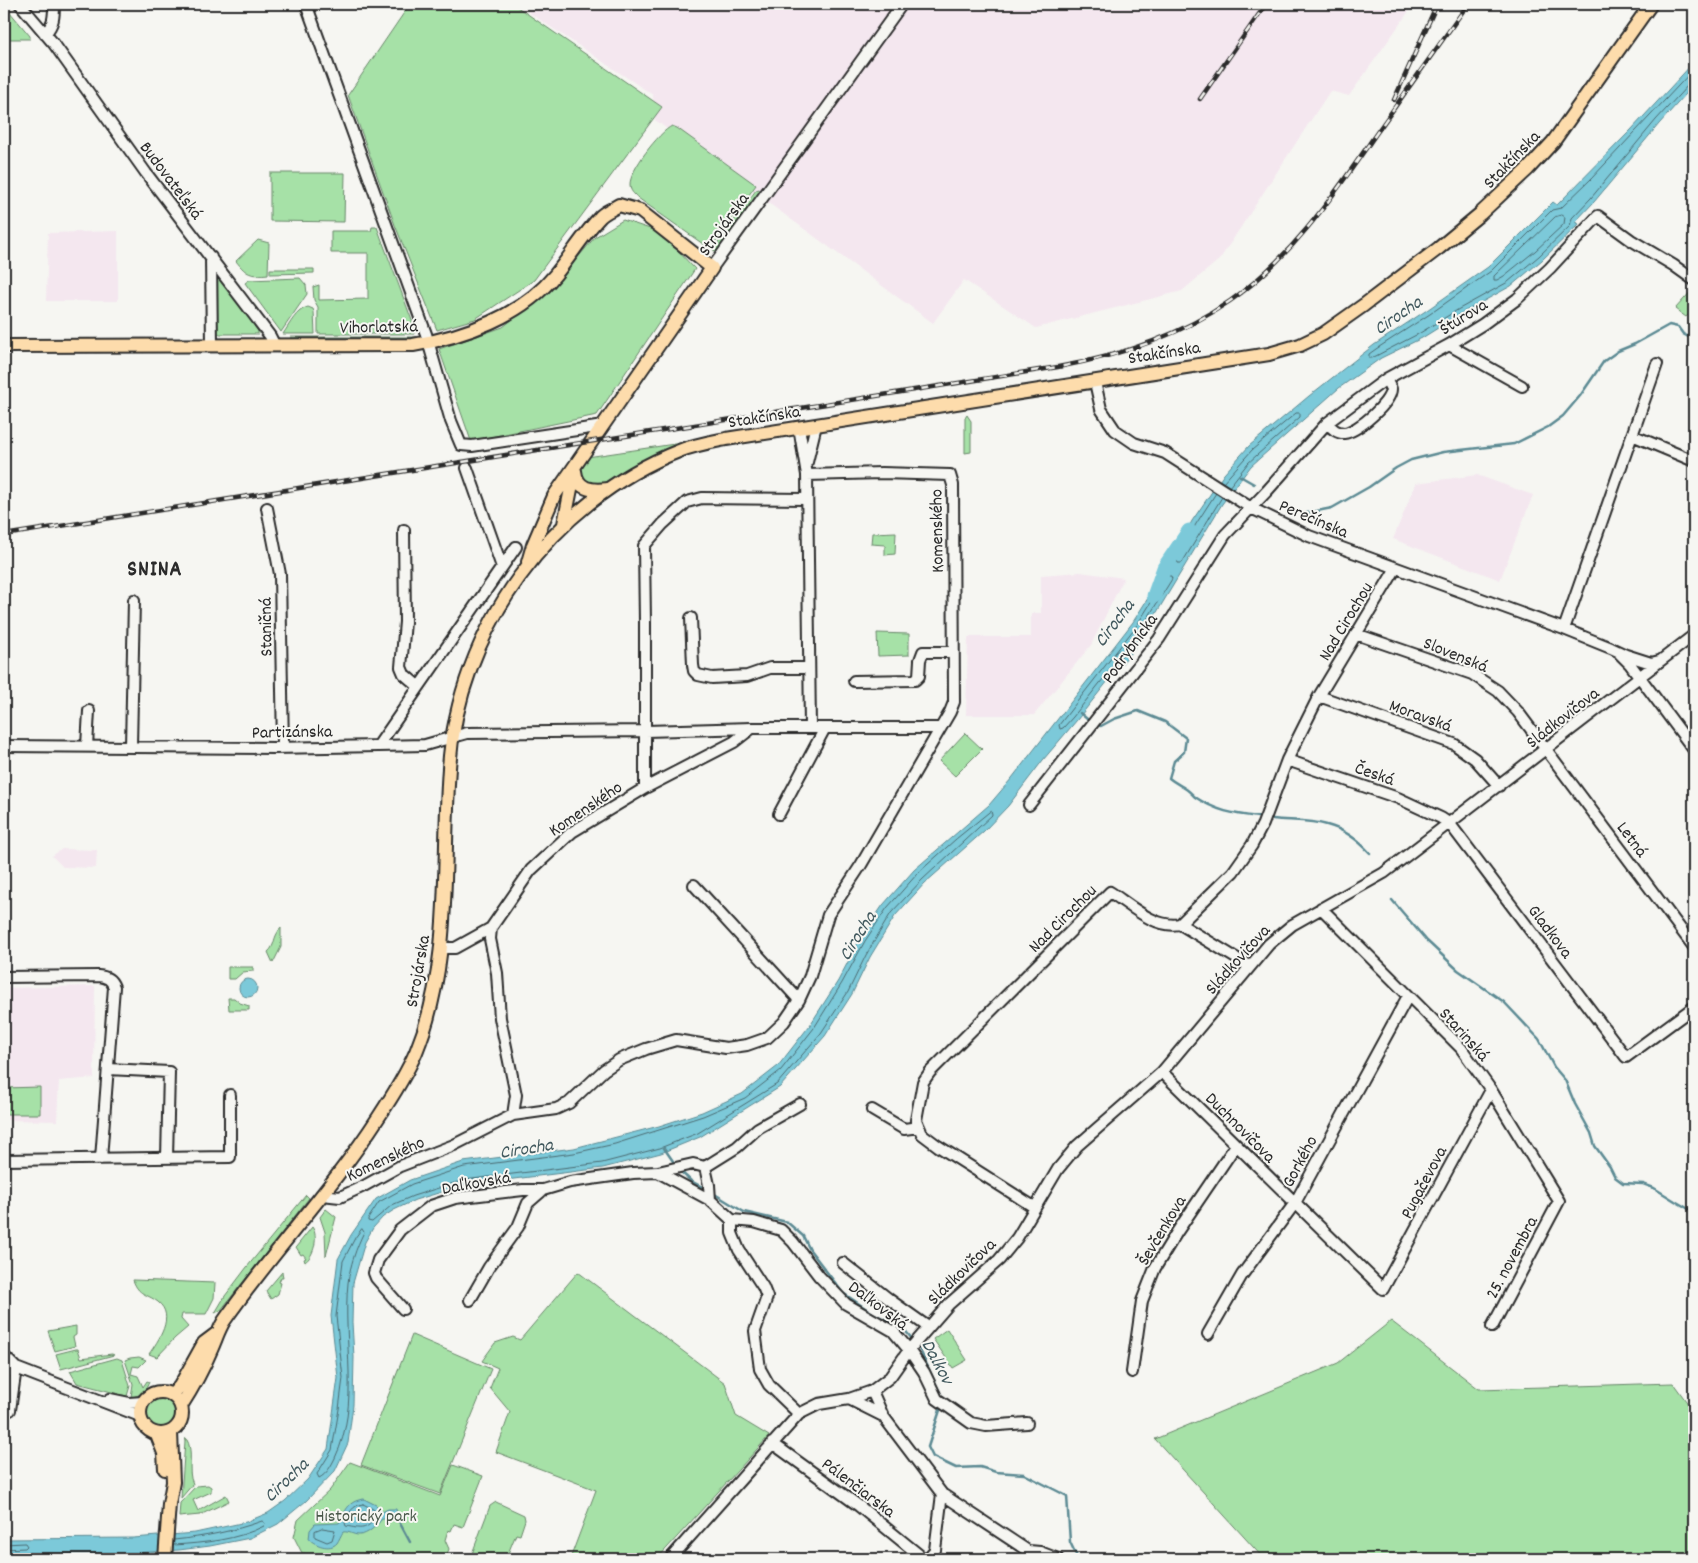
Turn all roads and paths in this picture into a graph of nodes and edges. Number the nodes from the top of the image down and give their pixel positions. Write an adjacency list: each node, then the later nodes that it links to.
1 (20, 4): 6 (street, Budovateľská)
2 (54, 4): 6 (street)
3 (306, 4): 10 (street)
4 (902, 4): 8 (street, Strojárska)
5 (1651, 4): 17 (main road, Stakčínska)
6 (45, 34): 7 (street, Budovateľská)
7 (211, 257): 11 (street, Budovateľská); 14 (street)
8 (712, 268): 10 (main road, Vihorlatská); 21 (main road, Strojárska)
9 (1694, 280): 12 (street, Štúrova)
10 (428, 343): 11 (main road, Vihorlatská); 21 (street)
11 (274, 344): 14 (main road, Vihorlatská)
12 (1449, 345): 16 (street, Štúrova); 18 (street)
13 (4, 346): 14 (main road, Vihorlatská)
14 (212, 346)
15 (1657, 364): 23 (street)
16 (1386, 379): 19 (street, Štúrova); 19 (street)
17 (1094, 382): 20 (main road, Stakčínska); 31 (street, Perečínska)
18 (1522, 386)
19 (1327, 423): 31 (street, Štúrova)
20 (816, 425): 22 (main road, Stakčínska); 27 (street)
21 (603, 426): 26 (main road, Strojárska)
22 (799, 427): 27 (street); 28 (main road, Stakčínska)
23 (1632, 435): 24 (street); 41 (street)
24 (1694, 460)
25 (467, 468): 37 (street)
26 (575, 470): 28 (main road); 30 (main road, Strojárska); 33 (main road, Strojárska)
27 (807, 470): 29 (street); 45 (street, Komenského)
28 (608, 489): 33 (main road, Stakčínska)
29 (806, 499): 49 (street); 59 (street, Komenského)
30 (551, 505): 33 (main road); 36 (main road, Strojárska)
31 (1247, 506): 38 (street, Perečínska); 71 (street, Podrybnícka)
32 (267, 508): 65 (street, Staničná)
33 (564, 524): 36 (main road, Strojárska)
34 (404, 530): 52 (street)
35 (516, 547): 37 (street)
36 (528, 565): 60 (main road, Strojárska)
37 (502, 567): 52 (street)
38 (1396, 568): 41 (street, Perečínska); 42 (street, Nad Cirochou)
39 (134, 600): 63 (street)
40 (692, 618): 49 (street)
41 (1564, 629): 44 (street, Perečínska)
42 (1356, 634): 53 (street, Nad Cirochou); 66 (street, Slovenská)
43 (1694, 635): 48 (street, Sládkovičova)
44 (1611, 648): 46 (street, Perečínska); 47 (street, Perečínska); 50 (street, Perečínska)
45 (954, 652): 51 (street); 58 (street, Komenského)
46 (1630, 652): 47 (street, Perečínska); 48 (street, Perečínska)
47 (1640, 660): 48 (street, Perečínska); 50 (street)
48 (1662, 660): 50 (street, Sládkovičova)
49 (809, 668): 56 (street)
50 (1635, 677): 66 (street, Sládkovičova); 67 (street, Perečínska)
51 (854, 681)
52 (419, 687): 64 (street)
53 (1319, 696): 68 (street, Nad Cirochou); 69 (street, Moravská)
54 (90, 711): 62 (street)
55 (752, 728): 56 (street); 59 (street); 70 (street, Komenského)
56 (810, 728): 57 (street)
57 (825, 728): 58 (street); 72 (street)
58 (935, 728): 83 (street, Komenského)
59 (646, 731): 60 (street); 70 (street, Komenského)
60 (452, 738): 64 (street, Partizánska); 79 (main road, Strojárska)
61 (4, 746): 62 (street, Partizánska)
62 (87, 746): 63 (street, Partizánska)
63 (131, 746): 65 (street, Partizánska)
64 (378, 746): 65 (street, Partizánska)
65 (283, 748)
66 (1546, 750): 69 (street, Sládkovičova); 78 (street, Letná)
67 (1694, 750)
68 (1286, 760): 73 (street, Česká); 76 (street, Nad Cirochou)
69 (1499, 786): 73 (street, Sládkovičova)
70 (645, 788): 77 (street, Komenského)
71 (1029, 805)
72 (779, 814)
73 (1450, 824): 75 (street, Sládkovičova); 84 (street, Gladkova)
74 (694, 885): 83 (street)
75 (1321, 908): 80 (street, Sládkovičova); 82 (street, Starinská)
76 (1180, 924): 80 (street); 92 (street, Nad Cirochou)
77 (491, 928): 79 (street, Komenského); 91 (street)
78 (1694, 947)
79 (441, 948): 101 (main road, Strojárska)
80 (1249, 966): 86 (street, Sládkovičova)
81 (4, 977): 85 (street)
82 (1408, 996): 87 (street, Starinská); 105 (street, Gorkého)
83 (799, 1000): 91 (street, Komenského)
84 (1694, 1007)
85 (108, 1069): 94 (street); 95 (street)
86 (1162, 1072): 93 (street, Duchnovičova); 106 (street, Sládkovičova)
87 (1491, 1090): 103 (street, Starinská); 109 (street, Pugačevova)
88 (230, 1095): 94 (street)
89 (800, 1104): 97 (street)
90 (872, 1110): 92 (street)
91 (513, 1114): 101 (street, Komenského)
92 (919, 1127): 106 (street)
93 (1236, 1145): 105 (street, Duchnovičova); 120 (street, Ševčenkova)
94 (167, 1158): 95 (street)
95 (101, 1159): 96 (street)
96 (4, 1160)
97 (706, 1167): 98 (street, Daľkovská); 102 (street)
98 (658, 1172): 100 (street, Daľkovská); 102 (street)
99 (523, 1190): 100 (street, Daľkovská); 104 (street); 111 (street, Daľkovská)
100 (543, 1190): 104 (street, Daľkovská)
101 (322, 1195): 114 (main road, Strojárska)
102 (710, 1199): 107 (street)
103 (1559, 1201): 113 (street, 25. novembra)
104 (528, 1203): 110 (street, Daľkovská)
105 (1295, 1203): 109 (street, Duchnovičova); 115 (street, Gorkého)
106 (1034, 1207): 112 (street, Sládkovičova)
107 (732, 1220): 116 (street, Daľkovská); 128 (street)
108 (843, 1263): 112 (street)
109 (1383, 1289)
110 (470, 1300)
111 (403, 1309)
112 (928, 1327): 116 (street, Sládkovičova)
113 (1492, 1327)
114 (216, 1334): 122 (main road); 126 (main road)
115 (1208, 1334)
116 (913, 1345): 121 (street, Sládkovičova); 131 (street, Daľkovská)
117 (4, 1356): 118 (street)
118 (16, 1368): 119 (street); 123 (street); 127 (street)
119 (4, 1372)
120 (1132, 1372)
121 (872, 1391): 124 (street, Sládkovičova); 130 (street)
122 (172, 1395): 125 (main road); 126 (main road)
123 (89, 1396): 125 (street); 129 (street)
124 (849, 1399): 128 (street, Sládkovičova); 130 (street)
125 (143, 1402): 129 (main road)
126 (181, 1406): 132 (main road)
127 (7, 1410)
128 (799, 1414): 134 (street, Sládkovičova)
129 (140, 1416): 133 (main road)
130 (883, 1416): 135 (street)
131 (1027, 1423)
132 (171, 1432): 133 (main road); 136 (main road)
133 (157, 1434): 136 (main road)
134 (772, 1443): 139 (street, Sládkovičova); 140 (street, Pálenčiarska)
135 (942, 1494): 137 (street); 140 (street, Pálenčiarska)
136 (168, 1510): 138 (main road)
137 (1028, 1551): 141 (street); 142 (street)
138 (165, 1559)
139 (670, 1559)
140 (925, 1559)
141 (1038, 1559)
142 (1058, 1559)

